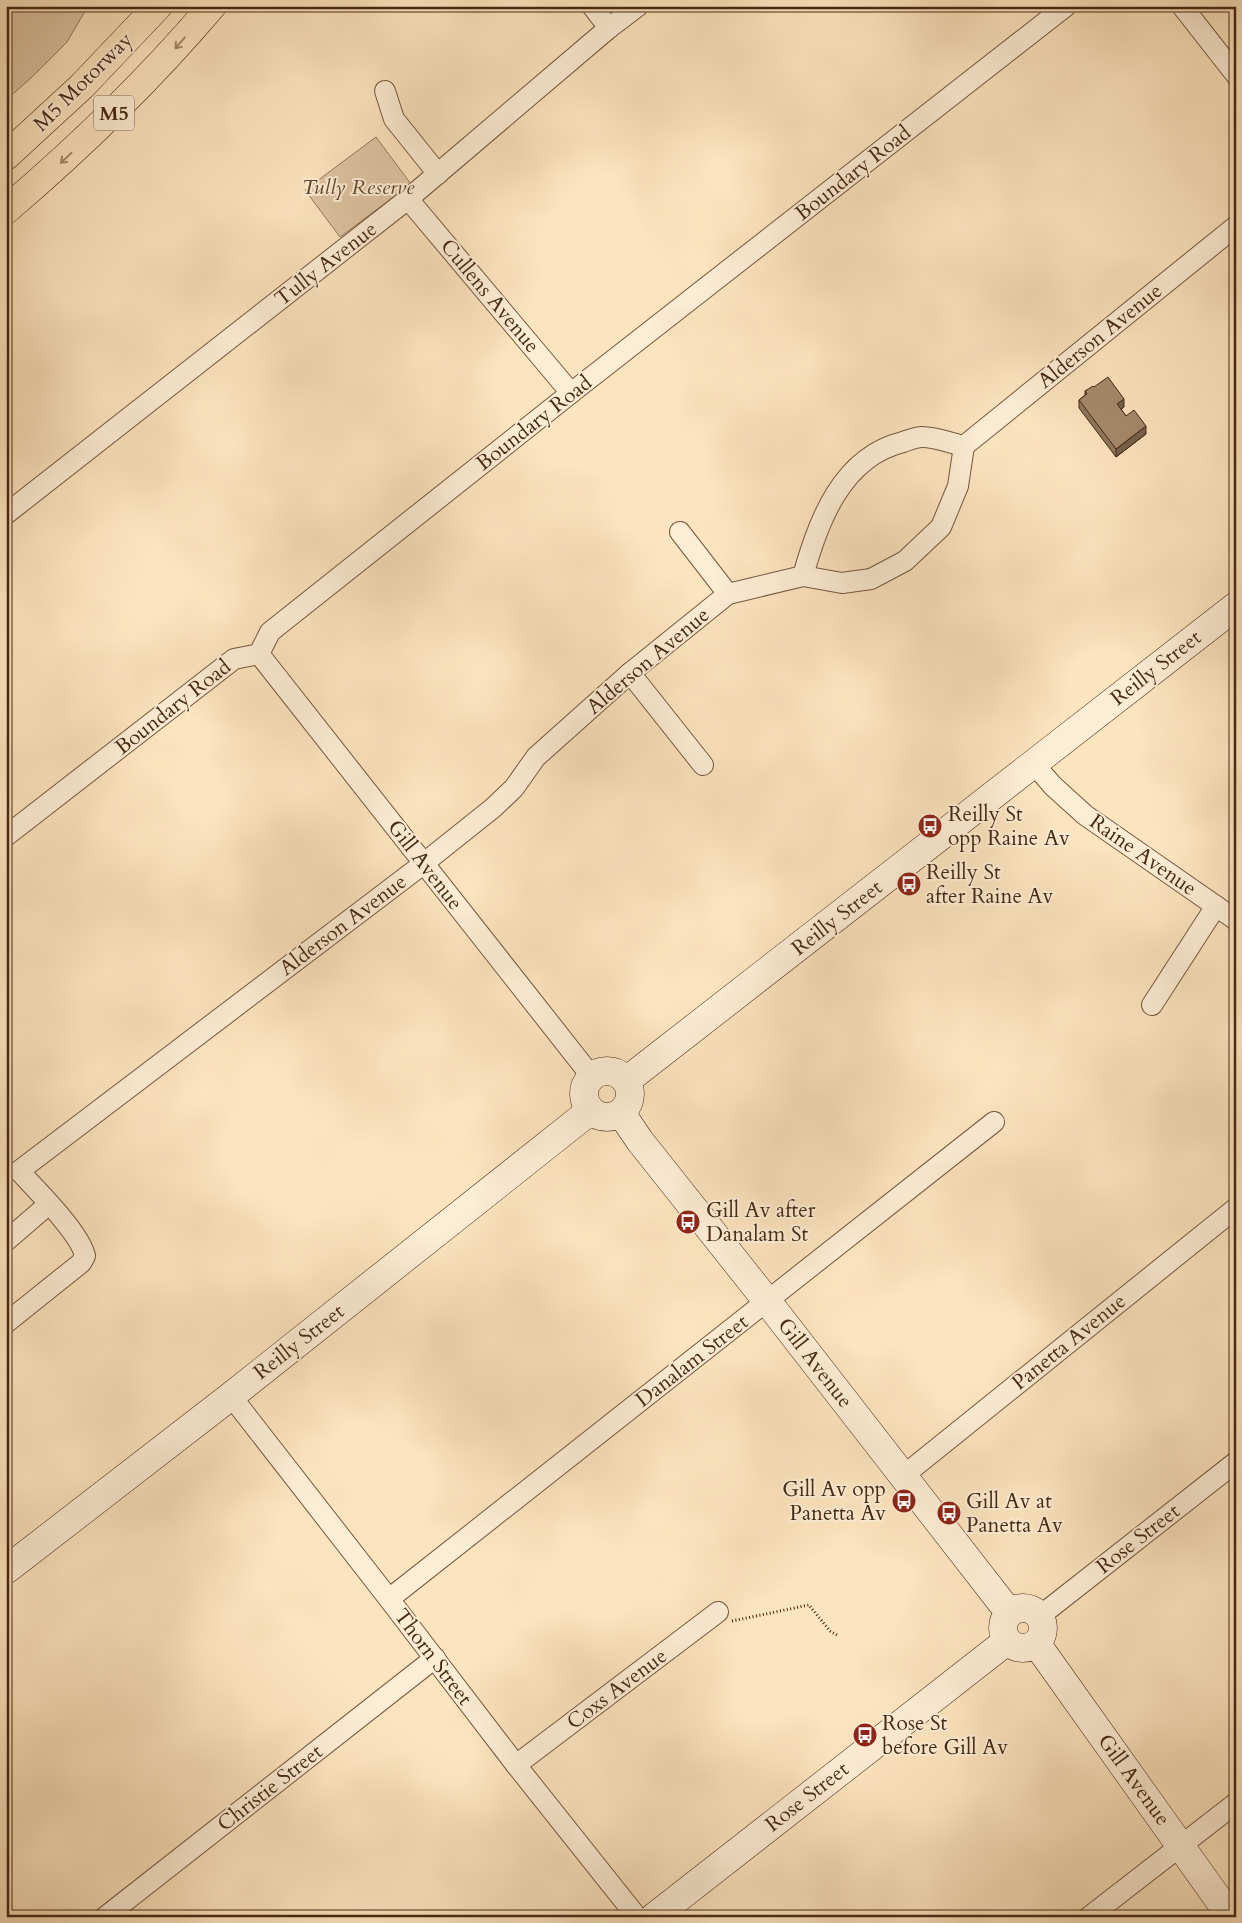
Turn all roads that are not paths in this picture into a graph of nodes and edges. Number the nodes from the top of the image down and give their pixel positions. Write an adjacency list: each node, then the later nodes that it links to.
1 (158, 6): 10 (highway, M5 Motorway / M5)
2 (212, 6): 13 (highway, M5 Motorway / M5, one-way to 13)
3 (592, 6): 7 (street)
4 (638, 6): 7 (street, Tully Avenue)
5 (1066, 6): 15 (street, Boundary Road)
6 (1182, 6): 8 (street)
7 (609, 28): 11 (street, Tully Avenue)
8 (1236, 75)
9 (384, 91): 11 (street)
10 (6, 156)
11 (438, 174): 12 (street, Tully Avenue)
12 (408, 200): 15 (street, Cullens Avenue); 17 (street, Tully Avenue)
13 (6, 210)
14 (1236, 226): 16 (street, Alderson Avenue)
15 (571, 393): 22 (street, Boundary Road)
16 (964, 446): 19 (street); 19 (street, Alderson Avenue)
17 (6, 514)
18 (680, 532): 20 (street)
19 (803, 576): 20 (street, Alderson Avenue)
20 (728, 594): 23 (street, Alderson Avenue)
21 (1236, 606): 24 (main road, Reilly Street)
22 (259, 654): 26 (street, Boundary Road); 27 (street, Gill Avenue)
23 (630, 673): 25 (street); 27 (street, Alderson Avenue)
24 (1034, 764): 28 (street, Raine Avenue); 32 (main road, Reilly Street)
25 (703, 765)
26 (6, 836)
27 (424, 863): 31 (street, Gill Avenue); 36 (street, Alderson Avenue)
28 (1216, 906): 29 (street, Raine Avenue); 30 (street)
29 (1236, 920)
30 (1152, 1006)
31 (592, 1077): 32 (main road); 33 (main road)
32 (626, 1081): 34 (main road)
33 (590, 1111): 34 (main road); 41 (main road, Reilly Street)
34 (620, 1113): 39 (main road, Gill Avenue)
35 (994, 1122): 39 (street, Danalam Street)
36 (49, 1204): 38 (street); 40 (street)
37 (1236, 1208): 43 (street, Panetta Avenue)
38 (6, 1241)
39 (767, 1301): 43 (main road, Gill Avenue); 45 (street, Danalam Street)
40 (6, 1323)
41 (231, 1396): 44 (main road, Reilly Street); 45 (street, Thorn Street)
42 (1236, 1462): 48 (street, Rose Street)
43 (903, 1476): 47 (main road, Gill Avenue)
44 (6, 1570)
45 (389, 1599): 51 (street, Thorn Street)
46 (718, 1612): 52 (street, Coxs Avenue)
47 (1010, 1612): 48 (main road); 49 (main road)
48 (1040, 1616): 50 (main road)
49 (1006, 1641): 50 (main road); 57 (main road, Rose Street)
50 (1036, 1643): 54 (main road, Gill Avenue)
51 (435, 1658): 52 (street, Thorn Street); 55 (street, Christie Street)
52 (516, 1765): 56 (street, Thorn Street)
53 (1236, 1803): 54 (street)
54 (1181, 1846): 58 (street); 59 (main road, Gill Avenue)
55 (105, 1917)
56 (637, 1917)
57 (654, 1917)
58 (1089, 1917)
59 (1230, 1917)

